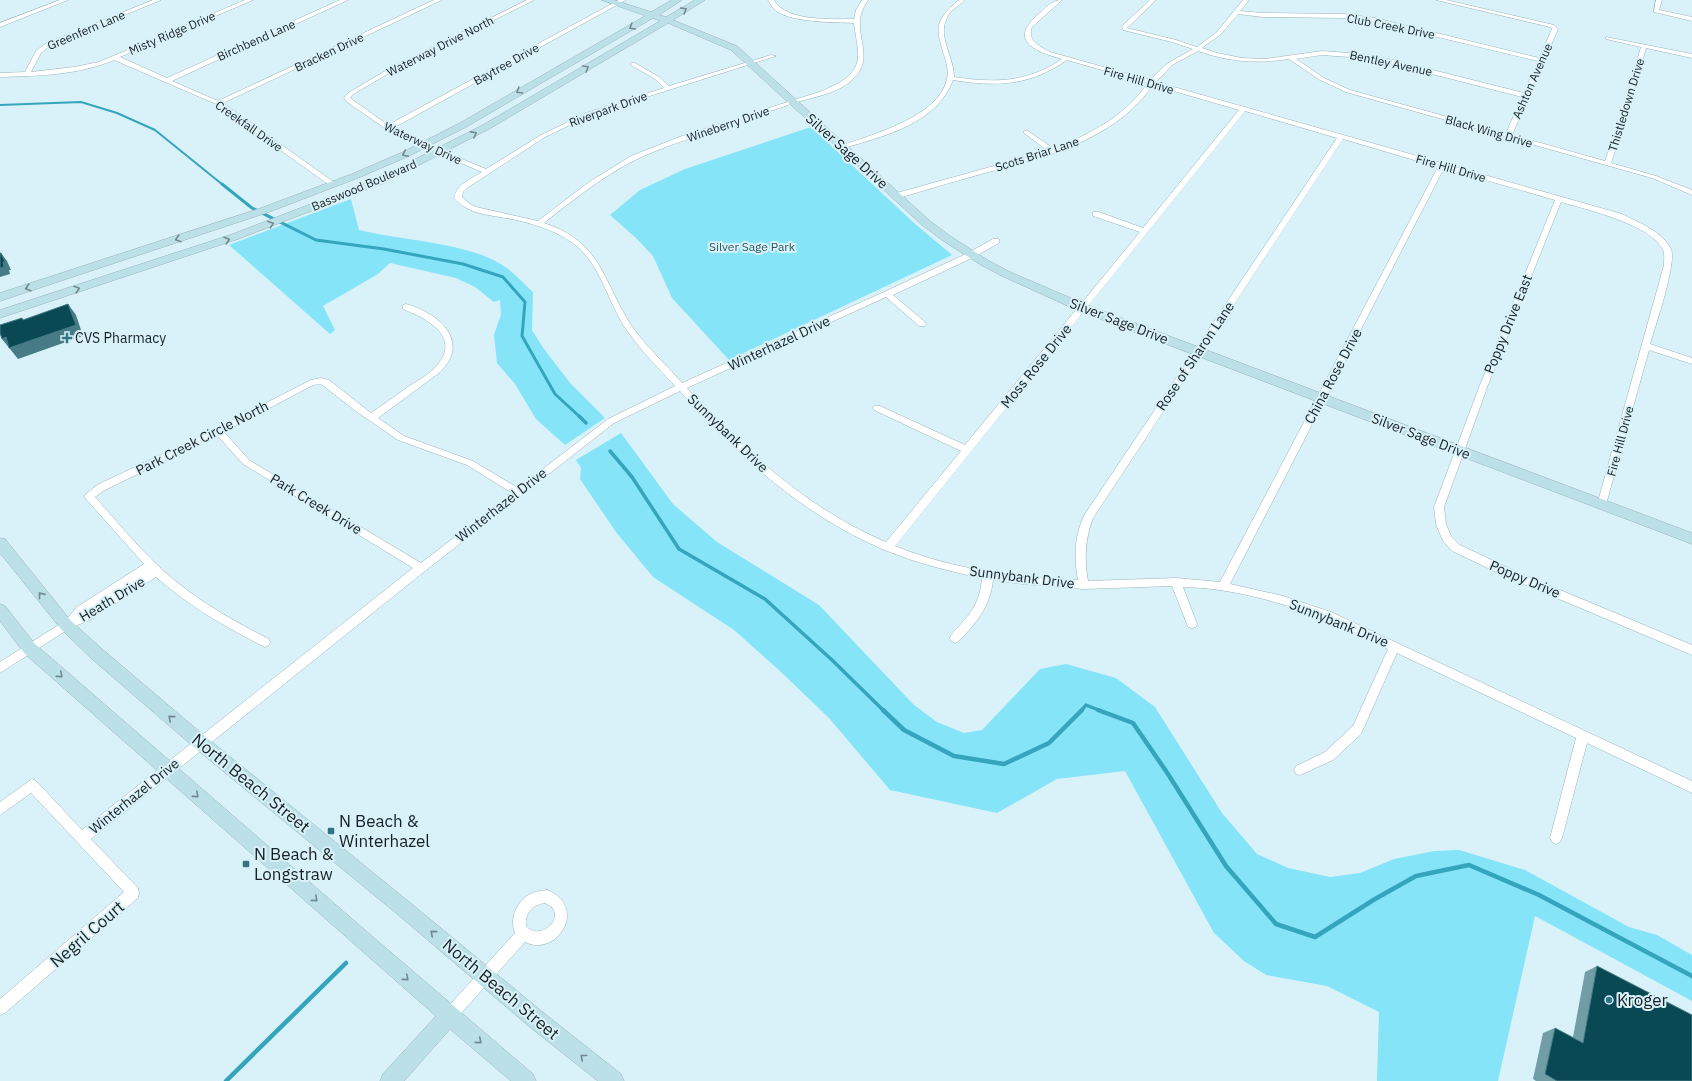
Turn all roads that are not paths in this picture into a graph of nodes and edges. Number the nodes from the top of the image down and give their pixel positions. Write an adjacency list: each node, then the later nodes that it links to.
1 (65, 0): 23 (street)
2 (158, 0): 35 (street, Greenfern Lane)
3 (250, 0): 29 (street, Misty Ridge Drive)
4 (345, 0): 38 (street, Birchbend Lane)
5 (439, 0): 44 (street, Bracken Drive)
6 (531, 0): 41 (street, Waterway Drive North)
7 (678, 0): 19 (main road, Basswood Boulevard)
8 (701, 0): 21 (main road, Basswood Boulevard, one-way to 8)
9 (771, 0): 22 (street)
10 (865, 0): 22 (street, Wineberry Drive)
11 (962, 0): 37 (street)
12 (1059, 0): 30 (street, Fire Hill Drive)
13 (1153, 0): 26 (street, Bentley Avenue)
14 (1246, 0): 18 (street, Scots Briar Lane)
15 (1440, 0): 32 (street, Ashton Avenue)
16 (1659, 0): 20 (street)
17 (615, 1): 19 (main road, Silver Sage Drive); 46 (street, Baytree Drive)
18 (1237, 12): 26 (street, Scots Briar Lane); 32 (street, Club Creek Drive)
19 (652, 15): 21 (main road, Silver Sage Drive); 50 (main road, Basswood Boulevard, one-way to 50)
20 (1692, 19)
21 (668, 20): 33 (main road, Silver Sage Drive); 52 (main road, Basswood Boulevard, one-way to 21)
22 (857, 21): 43 (street, Wineberry Drive)
23 (0, 25)
24 (1608, 38): 25 (street)
25 (1644, 46): 28 (street); 54 (street, Thistledown Drive)
26 (1198, 49): 31 (street, Bentley Avenue); 39 (street, Scots Briar Lane)
27 (773, 56): 33 (street, Riverpark Drive)
28 (1692, 56)
29 (116, 58): 35 (street, Misty Ridge Drive); 38 (street, Creekfall Drive)
30 (1067, 58): 37 (street); 39 (street, Fire Hill Drive)
31 (1291, 58): 42 (street, Bentley Avenue); 48 (street, Black Wing Drive)
32 (1542, 60): 42 (street, Ashton Avenue)
33 (751, 63): 40 (street, Riverpark Drive); 43 (main road, Silver Sage Drive)
34 (633, 64): 40 (street)
35 (27, 74): 36 (street, Misty Ridge Drive)
36 (0, 75)
37 (950, 78): 51 (street)
38 (166, 81): 44 (street, Creekfall Drive)
39 (1151, 83): 45 (street, Fire Hill Drive); 53 (street, Scots Briar Lane)
40 (667, 88): 56 (street, Riverpark Drive)
41 (350, 94): 46 (street, Waterway Drive)
42 (1526, 96): 48 (street, Ashton Avenue)
43 (793, 102): 51 (main road, Silver Sage Drive); 63 (street, Wineberry Drive)
44 (218, 103): 57 (street, Creekfall Drive)
45 (1243, 109): 49 (street, Fire Hill Drive); 65 (street, Moss Rose Drive)
46 (388, 128): 50 (street, Waterway Drive)
47 (1026, 132): 53 (street)
48 (1508, 136): 54 (street, Black Wing Drive)
49 (1341, 137): 55 (street, Fire Hill Drive); 78 (street, Rose of Sharon Lane)
50 (423, 145): 52 (street, Waterway Drive); 57 (main road, Basswood Boulevard, one-way to 57)
51 (842, 148): 60 (main road, Silver Sage Drive)
52 (439, 152): 56 (street, Waterway Drive); 67 (main road, Basswood Boulevard, one-way to 52)
53 (1054, 152): 60 (street, Scots Briar Lane)
54 (1607, 164): 58 (street, Black Wing Drive)
55 (1442, 166): 61 (street, Fire Hill Drive); 81 (street, China Rose Drive)
56 (488, 172): 59 (street, Riverpark Drive)
57 (332, 185): 64 (main road, Basswood Boulevard)
58 (1690, 191)
59 (458, 195): 63 (street, Sunnybank Drive)
60 (896, 196): 68 (main road, Silver Sage Drive)
61 (1559, 198): 77 (street, Fire Hill Drive); 86 (street, Poppy Drive East)
62 (1096, 214): 65 (street)
63 (539, 224): 80 (street, Sunnybank Drive)
64 (205, 230): 67 (main road); 69 (main road, Basswood Boulevard, one-way to 69)
65 (1145, 231): 74 (street, Moss Rose Drive)
66 (996, 241): 68 (street, Winterhazel Drive)
67 (210, 245): 75 (main road, Basswood Boulevard, one-way to 67)
68 (971, 255): 70 (street, Winterhazel Drive); 74 (main road, Silver Sage Drive)
69 (108, 261): 71 (main road, Basswood Boulevard, one-way to 71); 72 (main road)
70 (887, 294): 76 (street); 80 (street, Winterhazel Drive)
71 (0, 297)
72 (0, 307)
73 (406, 307): 83 (street)
74 (1083, 308): 78 (main road, Silver Sage Drive); 85 (street, Moss Rose Drive)
75 (0, 314)
76 (922, 324)
77 (1646, 346): 79 (street); 88 (street, Fire Hill Drive)
78 (1197, 351): 81 (main road, Silver Sage Drive); 96 (street, Rose of Sharon Lane)
79 (1692, 360)
80 (680, 387): 87 (street, Winterhazel Drive); 91 (street, Sunnybank Drive)
81 (1321, 398): 86 (main road, Silver Sage Drive); 97 (street, China Rose Drive)
82 (877, 408): 85 (street)
83 (371, 418): 84 (street, Park Creek Circle North); 87 (street)
84 (218, 431): 92 (street, Park Creek Circle North); 93 (street, Park Creek Drive)
85 (968, 450): 91 (street, Moss Rose Drive)
86 (1459, 450): 88 (main road, Silver Sage Drive); 105 (street, Poppy Drive)
87 (518, 492): 93 (street, Winterhazel Drive)
88 (1602, 505): 89 (main road, Silver Sage Drive)
89 (1692, 539)
90 (0, 543): 100 (main road, North Beach Street, one-way to 90)
91 (888, 548): 94 (street, Sunnybank Drive)
92 (154, 568): 100 (street, Heath Drive); 102 (street)
93 (421, 568): 108 (street, Winterhazel Drive)
94 (988, 574): 96 (street, Sunnybank Drive); 101 (street)
95 (1176, 583): 96 (street, Sunnybank Drive); 97 (street, Sunnybank Drive); 99 (street)
96 (1084, 585)
97 (1223, 587): 103 (street, Sunnybank Drive)
98 (0, 610): 104 (main road)
99 (1192, 624)
100 (66, 625): 104 (street, Heath Drive); 108 (main road, North Beach Street, one-way to 100)
101 (955, 638)
102 (265, 642)
103 (1395, 646): 107 (street, Sunnybank Drive); 110 (street)
104 (30, 649): 106 (street, Heath Drive); 109 (main road, one-way to 109)
105 (1692, 650)
106 (0, 668)
107 (1582, 735): 111 (street, Sunnybank Drive); 114 (street)
108 (201, 743): 109 (street, Winterhazel Drive); 116 (main road, North Beach Street, one-way to 108)
109 (166, 769): 113 (street, Winterhazel Drive); 118 (main road, one-way to 118)
110 (1300, 770)
111 (1692, 787)
112 (0, 809): 113 (street, Negril Court)
113 (82, 838): 117 (street, Negril Court)
114 (1556, 838)
115 (523, 934): 116 (street)
116 (484, 976): 118 (street); 121 (main road, North Beach Street, one-way to 116)
117 (0, 1008)
118 (450, 1016): 119 (main road); 120 (main road, one-way to 120)
119 (390, 1081)
120 (526, 1081)
121 (614, 1081)

